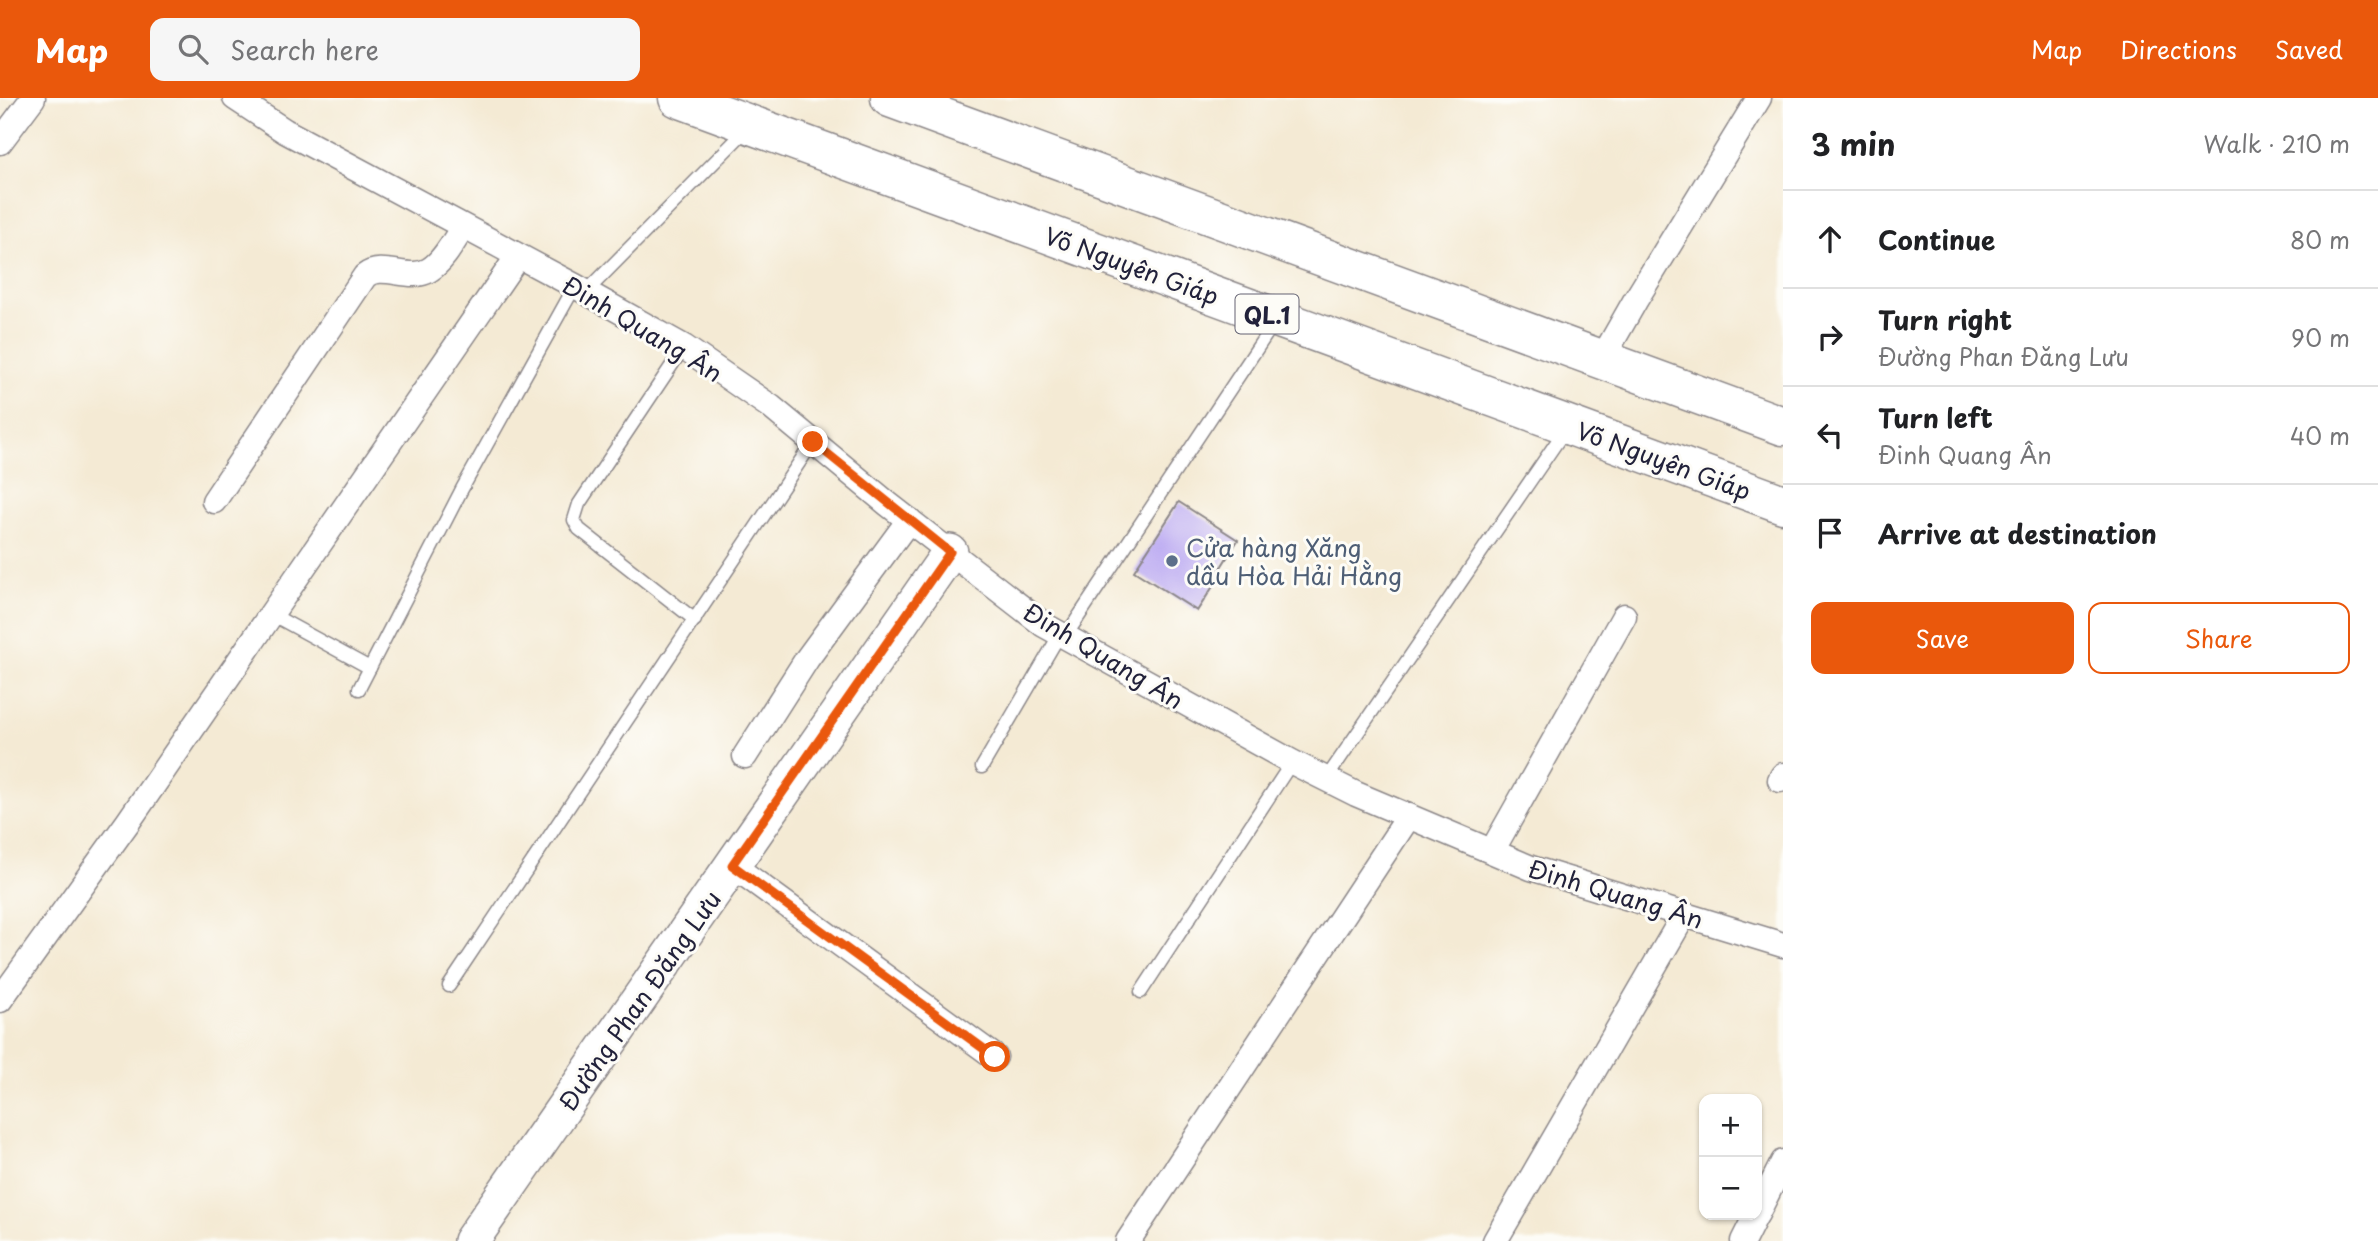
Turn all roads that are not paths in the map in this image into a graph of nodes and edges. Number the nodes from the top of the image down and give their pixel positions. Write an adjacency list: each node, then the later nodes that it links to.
1 (33, 98): 7 (street)
2 (235, 98): 8 (street, Đinh Quang Ân)
3 (678, 98): 6 (highway, Võ Nguyên Giáp / QL.1)
4 (890, 98): 13 (highway)
5 (1759, 98): 13 (street)
6 (751, 125): 10 (lane); 11 (highway, Võ Nguyên Giáp / QL.1)
7 (0, 142)
8 (463, 228): 9 (street, Đinh Quang Ân); 17 (street)
9 (518, 256): 10 (street, Đinh Quang Ân); 21 (street)
10 (581, 289): 12 (street, Đinh Quang Ân); 25 (lane)
11 (1277, 318): 14 (highway, Võ Nguyên Giáp / QL.1); 24 (lane)
12 (684, 347): 16 (street, Đinh Quang Ân); 23 (lane)
13 (1602, 359): 15 (highway)
14 (1569, 425): 18 (highway, Võ Nguyên Giáp / QL.1); 30 (lane)
15 (1783, 426)
16 (813, 442): 19 (street, Đinh Quang Ân); 23 (lane)
17 (214, 501)
18 (1783, 504)
19 (909, 520): 20 (street, Đinh Quang Ân); 27 (street)
20 (950, 552): 24 (street, Đinh Quang Ân); 33 (street, Đường Phan Đăng Lưu)
21 (271, 614): 25 (lane); 38 (street)
22 (1624, 615): 32 (street)
23 (695, 620): 36 (lane)
24 (1062, 635): 28 (street, Đinh Quang Ân); 29 (lane)
25 (370, 668): 26 (lane)
26 (359, 689)
27 (745, 756)
28 (1292, 762): 30 (street, Đinh Quang Ân); 37 (lane)
29 (982, 767)
30 (1326, 779): 31 (street, Đinh Quang Ân)
31 (1409, 816): 32 (street, Đinh Quang Ân); 44 (street)
32 (1492, 851): 34 (street, Đinh Quang Ân)
33 (732, 865): 39 (street); 43 (street, Đường Phan Đăng Lưu)
34 (1684, 915): 35 (street, Đinh Quang Ân); 45 (street)
35 (1783, 945)
36 (449, 986)
37 (1141, 992)
38 (0, 1000)
39 (995, 1057)
40 (1783, 1162): 41 (street)
41 (1762, 1204)
42 (1754, 1220): 46 (street)
43 (471, 1241)
44 (1128, 1241)
45 (1495, 1241)
46 (1743, 1241)

